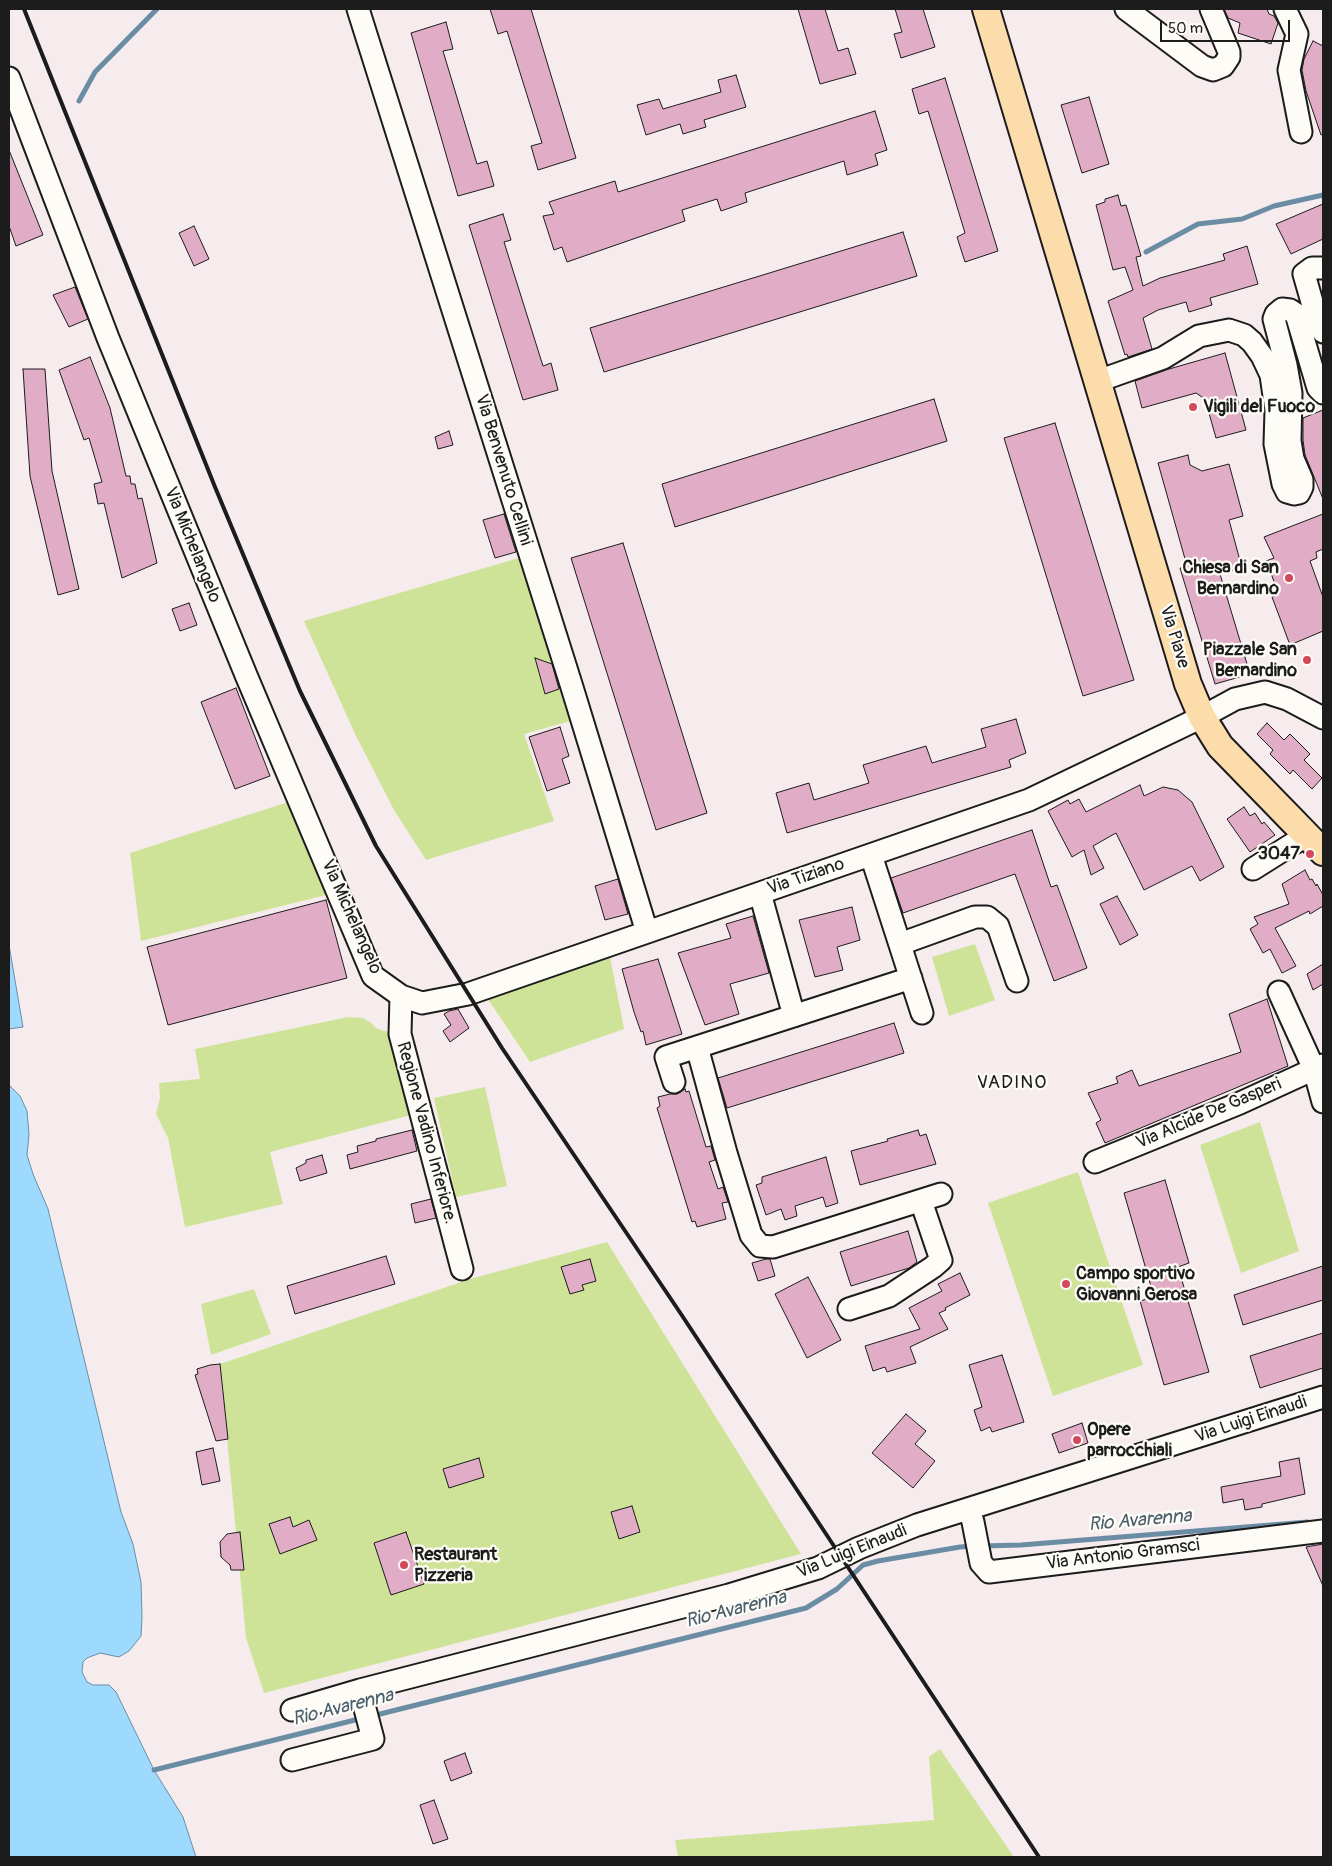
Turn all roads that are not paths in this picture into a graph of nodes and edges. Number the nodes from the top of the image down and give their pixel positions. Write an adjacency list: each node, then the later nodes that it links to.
1 (358, 9): 18 (street, Via Benvenuto Cellini)
2 (986, 9): 10 (main road, Via Piave)
3 (1126, 9): 4 (street)
4 (1211, 9)
5 (1285, 9): 7 (street)
6 (9, 78): 23 (street, Via Michelangelo)
7 (1301, 132)
8 (1323, 268): 9 (street)
9 (1323, 332)
10 (1098, 381): 11 (street); 12 (main road, Via Piave)
11 (1323, 394)
12 (1202, 717): 13 (street, Via Tiziano); 14 (main road, Via Piave); 15 (street, Via Tiziano)
13 (1323, 718)
14 (1315, 844): 16 (street)
15 (871, 855): 17 (street, Via Tiziano); 19 (street)
16 (1254, 869)
17 (760, 893): 18 (street, Via Tiziano); 25 (street)
18 (646, 932): 23 (street, Via Tiziano)
19 (900, 944): 20 (street); 21 (street)
20 (911, 978): 24 (street); 25 (street)
21 (1017, 981)
22 (1279, 992): 27 (street)
23 (401, 996): 33 (street, Regione Vadino Inferiore.)
24 (922, 1013)
25 (794, 1016): 26 (street)
26 (697, 1047): 28 (street); 32 (street)
27 (1319, 1067): 29 (street); 30 (street, Via Alcide De Gasperi)
28 (674, 1082)
29 (1323, 1102)
30 (1095, 1162)
31 (941, 1194): 32 (street)
32 (921, 1201): 34 (street)
33 (462, 1269)
34 (849, 1309)
35 (1323, 1398): 36 (street, Via Luigi Einaudi)
36 (971, 1516): 37 (street, Via Antonio Gramsci); 38 (street, Via Luigi Einaudi)
37 (1323, 1531)
38 (363, 1700): 39 (street, Via Luigi Einaudi); 40 (street)
39 (292, 1710)
40 (292, 1760)

